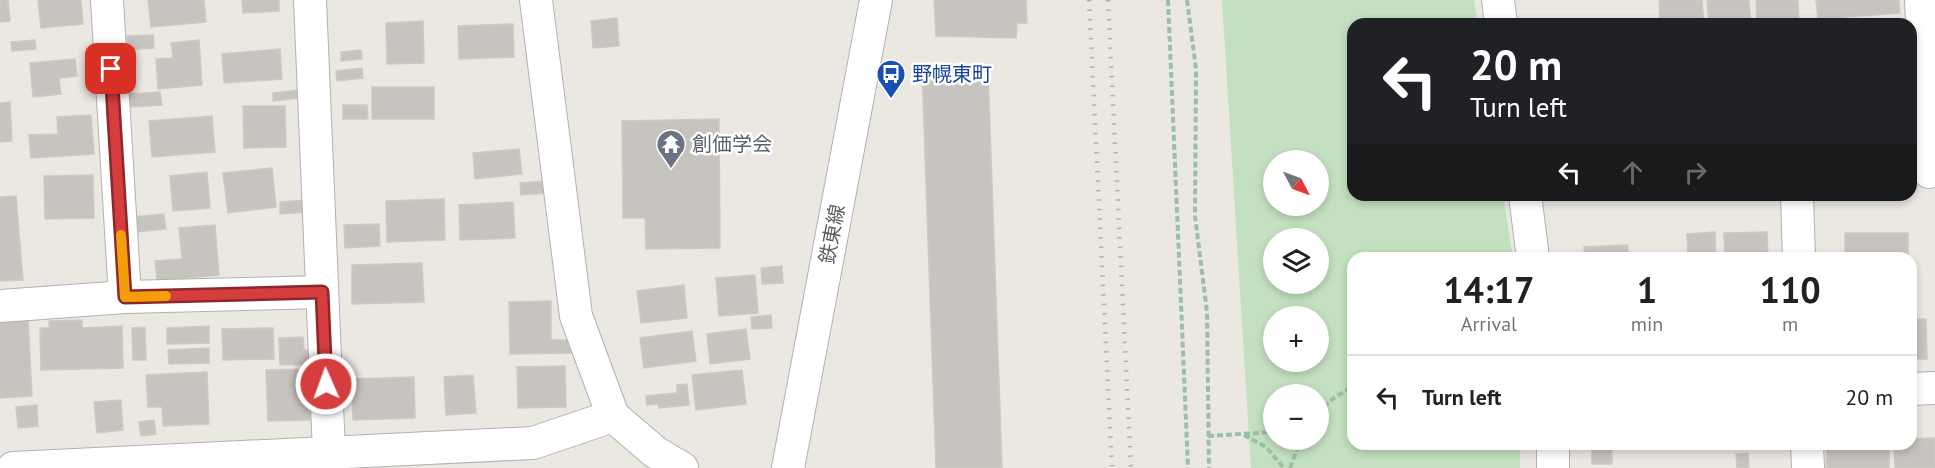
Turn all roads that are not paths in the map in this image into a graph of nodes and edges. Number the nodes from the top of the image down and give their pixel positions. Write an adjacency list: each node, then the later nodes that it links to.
1 (107, 0): 14 (street)
2 (310, 0): 13 (street)
3 (536, 0): 18 (street)
4 (876, 0): 25 (street, 鉄東線)
5 (1498, 0): 7 (street)
6 (1922, 0): 8 (street)
7 (1500, 18)
8 (1925, 172)
9 (1526, 201): 11 (street)
10 (1797, 201): 12 (street)
11 (1532, 252)
12 (1799, 252)
13 (322, 292): 14 (street); 21 (street)
14 (125, 297): 15 (street)
15 (0, 306)
16 (1935, 388): 17 (street)
17 (1917, 389)
18 (613, 416): 22 (street); 24 (street)
19 (1552, 450): 26 (street)
20 (1807, 450): 27 (street)
21 (329, 452): 22 (street); 23 (street)
22 (533, 455)
23 (13, 468)
24 (682, 468)
25 (788, 468)
26 (1553, 468)
27 (1808, 468)

